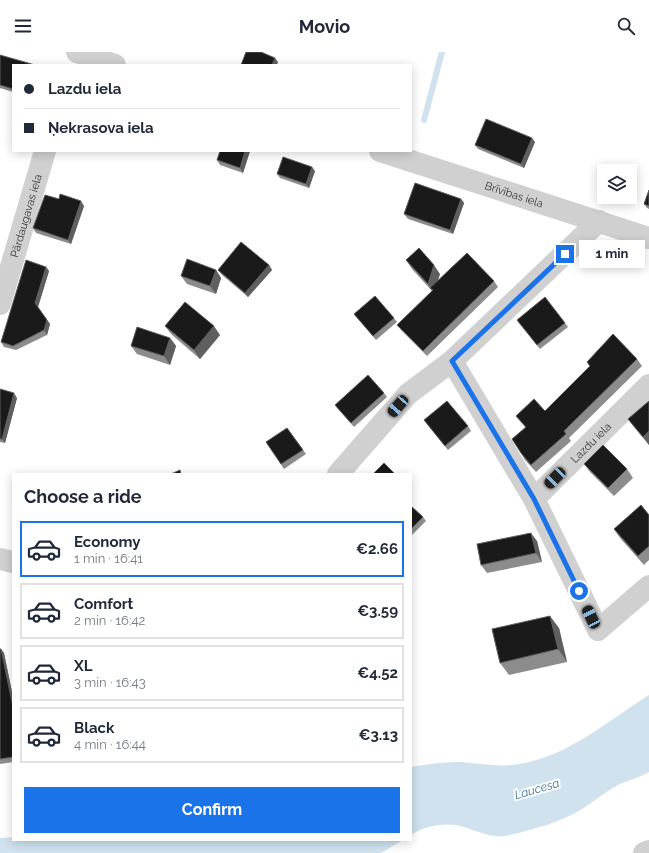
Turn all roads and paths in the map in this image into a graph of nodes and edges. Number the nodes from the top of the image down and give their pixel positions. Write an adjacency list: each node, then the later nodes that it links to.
1 (77, 52): 2 (street); 3 (street)
2 (72, 64)
3 (112, 64)
4 (45, 152): 8 (street, Pārdaugavas iela)
5 (383, 152): 6 (street, Brīvības iela)
6 (599, 221): 7 (street, Brīvības iela); 9 (street)
7 (649, 238)
8 (0, 304)
9 (452, 361): 11 (street); 12 (street)
10 (649, 385): 12 (street, Lazdu iela)
11 (339, 473)
12 (534, 499): 15 (street)
13 (0, 559): 14 (street)
14 (12, 562)
15 (649, 586)
16 (649, 851): 17 (street)
17 (644, 853)

